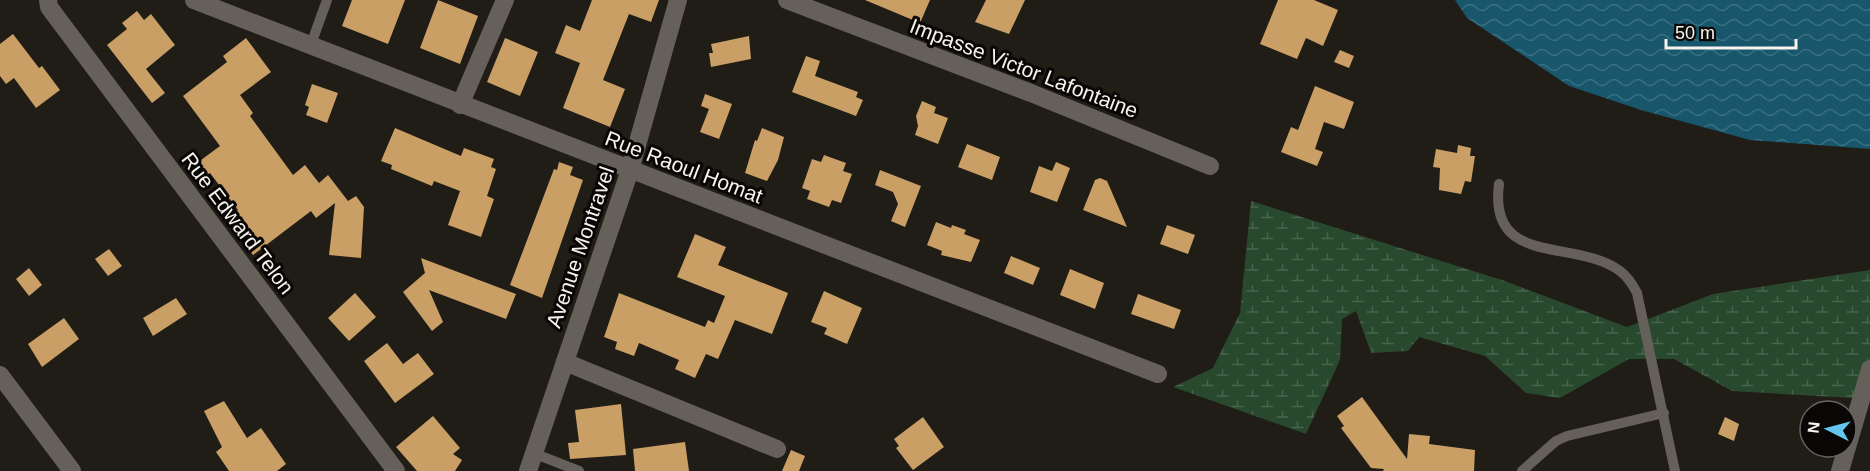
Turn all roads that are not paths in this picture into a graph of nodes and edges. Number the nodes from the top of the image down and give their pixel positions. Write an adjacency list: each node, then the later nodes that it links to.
1 (48, 0): 20 (street, Rue Edward Telon)
2 (194, 0): 7 (street, Rue Raoul Homat)
3 (327, 0): 7 (lane)
4 (505, 0): 8 (street)
5 (678, 0): 10 (street, Avenue Montravel)
6 (787, 0): 9 (street, Impasse Victor Lafontaine)
7 (310, 47): 8 (street, Rue Raoul Homat)
8 (460, 105): 10 (street, Rue Raoul Homat)
9 (1210, 166)
10 (630, 170): 12 (street, Avenue Montravel); 14 (street, Rue Raoul Homat)
11 (1499, 184): 16 (lane)
12 (565, 362): 17 (street); 18 (street, Avenue Montravel)
13 (1870, 369): 25 (street)
14 (1158, 374)
15 (0, 375): 19 (street)
16 (1664, 413): 23 (lane); 24 (lane)
17 (777, 449)
18 (533, 453): 21 (street, Avenue Montravel); 22 (lane)
19 (72, 471)
20 (396, 471)
21 (528, 471)
22 (579, 471)
23 (1522, 471)
24 (1675, 471)
25 (1840, 471)

